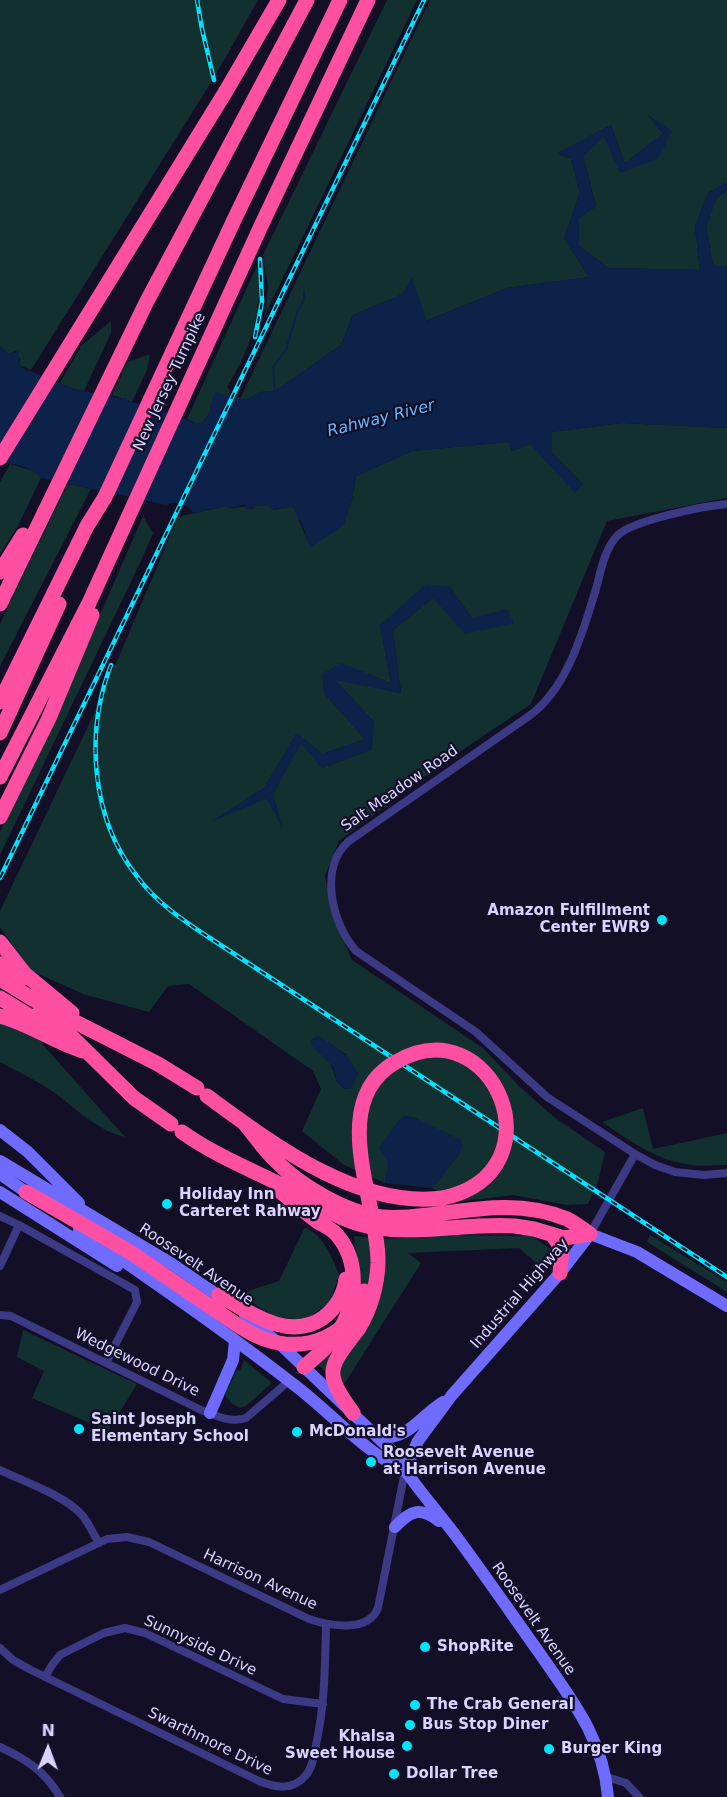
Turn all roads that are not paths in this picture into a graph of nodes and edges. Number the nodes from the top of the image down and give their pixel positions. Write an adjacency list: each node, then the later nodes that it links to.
1 (279, 0): 5 (highway)
2 (307, 0): 9 (highway)
3 (340, 0): 10 (highway, New Jersey Turnpike)
4 (368, 0): 12 (highway, New Jersey Turnpike)
5 (68, 346): 6 (highway); 7 (highway)
6 (0, 446)
7 (0, 458)
8 (727, 504): 25 (street, Salt Meadow Road)
9 (40, 513): 11 (highway); 13 (highway)
10 (90, 527): 14 (highway, New Jersey Turnpike); 15 (highway)
11 (0, 572)
12 (93, 603): 16 (highway); 17 (highway)
13 (0, 604)
14 (0, 702)
15 (0, 733)
16 (0, 777)
17 (0, 817)
18 (0, 942): 19 (highway)
19 (4, 979): 21 (highway); 21 (highway); 22 (highway)
20 (0, 1016): 22 (highway)
21 (110, 1038): 23 (highway)
22 (86, 1053): 28 (highway)
23 (243, 1122): 27 (highway, bridge); 38 (highway)
24 (0, 1130): 34 (main road)
25 (635, 1154): 29 (street, Salt Meadow Road); 38 (street)
26 (0, 1161): 34 (main road, Roosevelt Avenue)
27 (361, 1161): 32 (highway, bridge); 51 (highway, bridge)
28 (256, 1173): 35 (highway); 37 (highway)
29 (727, 1173)
30 (0, 1174): 32 (main road, Roosevelt Avenue)
31 (0, 1192): 42 (main road)
32 (26, 1192): 42 (main road, Roosevelt Avenue)
33 (0, 1216): 36 (street)
34 (95, 1218): 41 (main road, Roosevelt Avenue)
35 (318, 1222): 41 (highway); 47 (highway)
36 (19, 1225): 39 (street); 46 (street)
37 (552, 1234): 38 (highway); 40 (highway)
38 (590, 1234): 40 (main road, Industrial Highway); 43 (main road, Industrial Highway)
39 (0, 1266)
40 (560, 1274): 49 (main road, Industrial Highway)
41 (219, 1295): 47 (main road, Roosevelt Avenue)
42 (173, 1297): 45 (main road, Roosevelt Avenue)
43 (727, 1306)
44 (0, 1315): 46 (street, Wedgewood Drive)
45 (235, 1340): 48 (main road, Roosevelt Avenue); 50 (main road)
46 (106, 1363): 50 (street, Wedgewood Drive)
47 (304, 1367): 48 (main road); 51 (main road, Roosevelt Avenue)
48 (289, 1381): 50 (street, Wedgewood Drive); 54 (main road, Roosevelt Avenue)
49 (449, 1399): 52 (main road); 54 (main road, Industrial Highway)
50 (210, 1413)
51 (353, 1413): 52 (main road, Roosevelt Avenue)
52 (380, 1438): 54 (main road, Roosevelt Avenue)
53 (0, 1470): 57 (street)
54 (405, 1472): 55 (street, Harrison Avenue); 56 (main road, Roosevelt Avenue)
55 (395, 1527): 56 (main road); 59 (street, Harrison Avenue)
56 (451, 1530): 64 (main road, Roosevelt Avenue)
57 (99, 1543): 58 (street, Harrison Avenue); 59 (street, Harrison Avenue)
58 (1, 1589)
59 (326, 1624): 62 (street, Swarthmore Drive)
60 (0, 1648): 61 (street, Swarthmore Drive)
61 (45, 1677): 62 (street, Sunnyside Drive); 62 (street, Swarthmore Drive)
62 (323, 1704)
63 (0, 1747): 65 (street)
64 (607, 1777): 66 (main road, Roosevelt Avenue); 67 (street)
65 (60, 1797)
66 (609, 1797)
67 (639, 1797)

